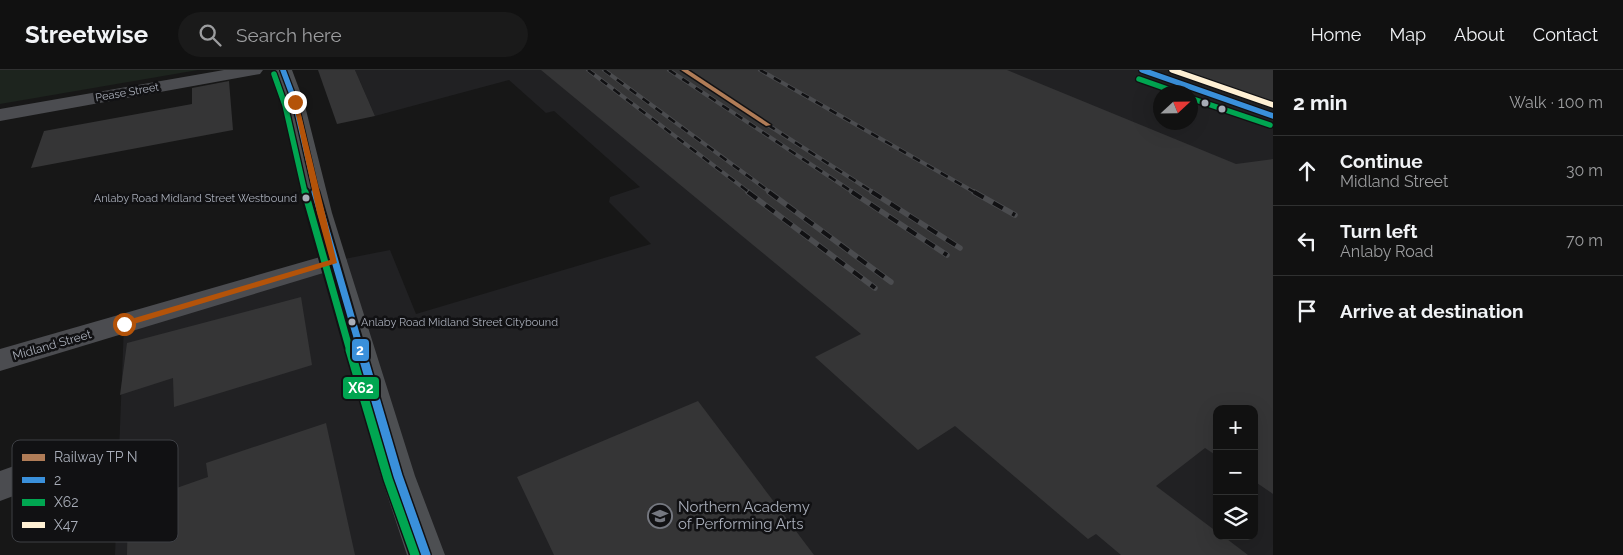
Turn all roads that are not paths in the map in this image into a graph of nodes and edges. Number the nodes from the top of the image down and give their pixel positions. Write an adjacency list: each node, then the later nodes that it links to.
1 (254, 70): 3 (street, Pease Street)
2 (283, 70): 4 (main road)
3 (0, 114)
4 (334, 261): 5 (street, Midland Street); 6 (main road)
5 (0, 360)
6 (426, 555)

